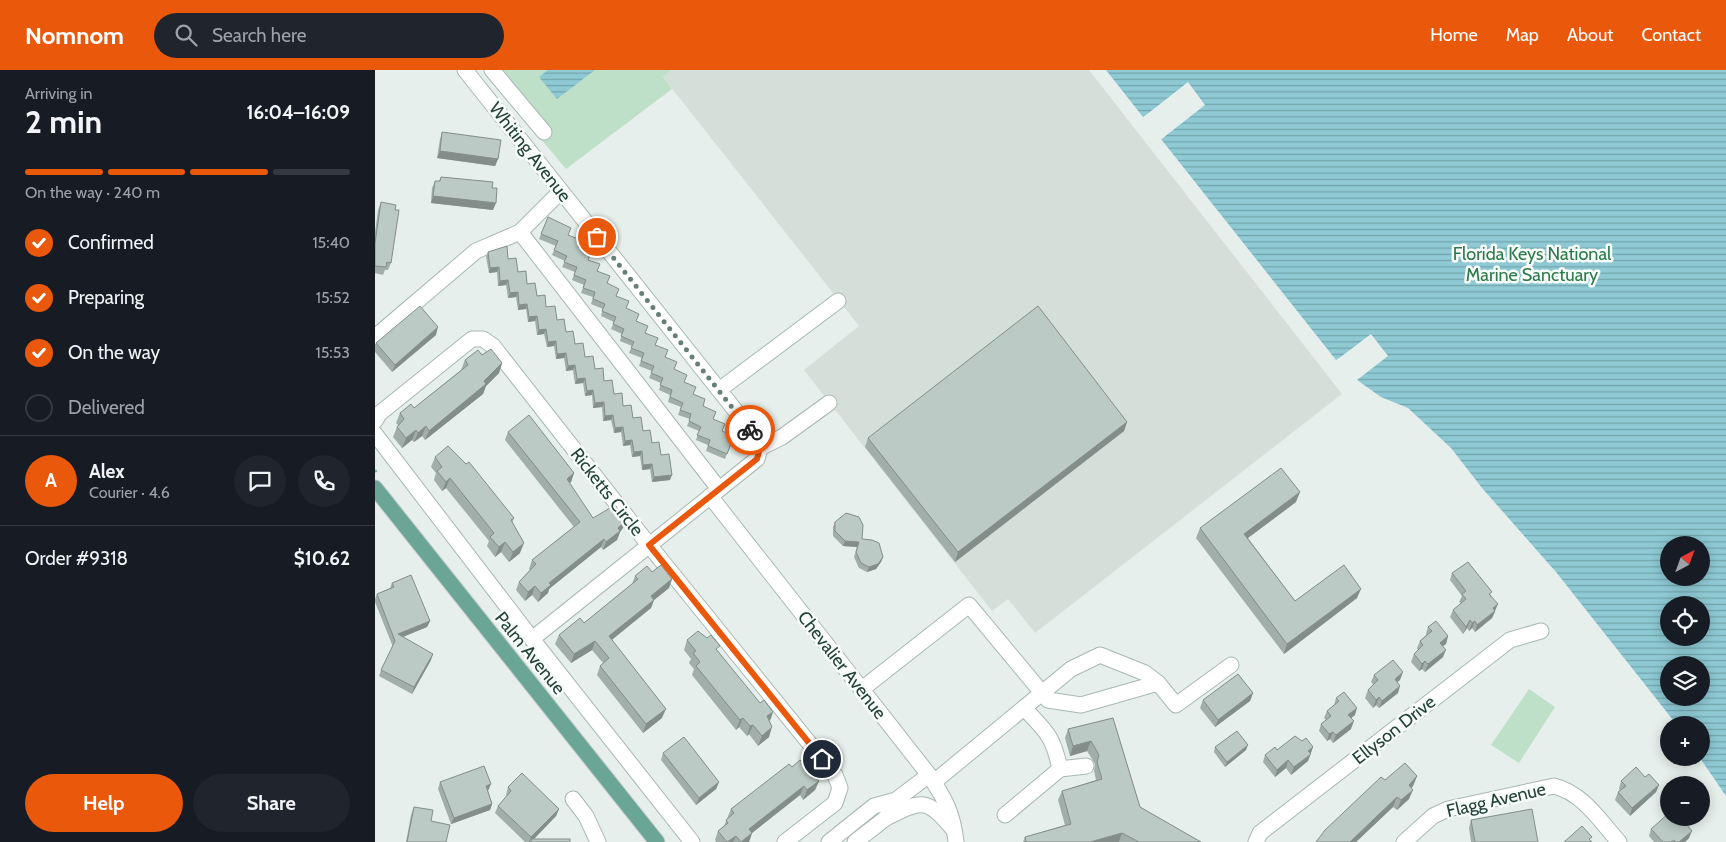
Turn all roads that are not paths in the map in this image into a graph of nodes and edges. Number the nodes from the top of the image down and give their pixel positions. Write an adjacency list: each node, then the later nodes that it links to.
1 (465, 70): 4 (street, Whiting Avenue)
2 (496, 71): 3 (street)
3 (544, 132)
4 (561, 191): 5 (street); 8 (street, Whiting Avenue)
5 (520, 232): 7 (street); 14 (street, Chevalier Avenue)
6 (838, 301): 8 (street)
7 (375, 338)
8 (719, 390): 12 (street, Whiting Avenue)
9 (829, 402): 12 (street)
10 (375, 421): 15 (street, Ricketts Circle)
11 (375, 434): 17 (street)
12 (760, 448): 14 (street)
13 (375, 488): 32 (main road, Palm Avenue)
14 (715, 493): 15 (street); 20 (street, Chevalier Avenue)
15 (649, 545): 17 (street); 34 (street, Ricketts Circle)
16 (1541, 631): 37 (street, Ellyson Drive)
17 (532, 639): 33 (street)
18 (1231, 666): 19 (street)
19 (1158, 683): 21 (street); 21 (street)
20 (862, 689): 21 (street); 25 (street, Chevalier Avenue)
21 (1042, 693): 22 (street)
22 (1024, 708): 24 (street); 25 (street)
23 (1086, 766): 24 (street)
24 (1060, 769): 28 (street)
25 (931, 778): 27 (street); 30 (street, Chevalier Avenue)
26 (573, 799): 31 (street)
27 (896, 800): 29 (street); 35 (street)
28 (1005, 815)
29 (886, 818): 30 (street); 36 (street)
30 (956, 837)
31 (597, 842)
32 (657, 842)
33 (692, 842)
34 (785, 842)
35 (829, 842)
36 (855, 842)
37 (1256, 842)
38 (1404, 842): 39 (street, Flagg Avenue)
39 (1619, 842)

